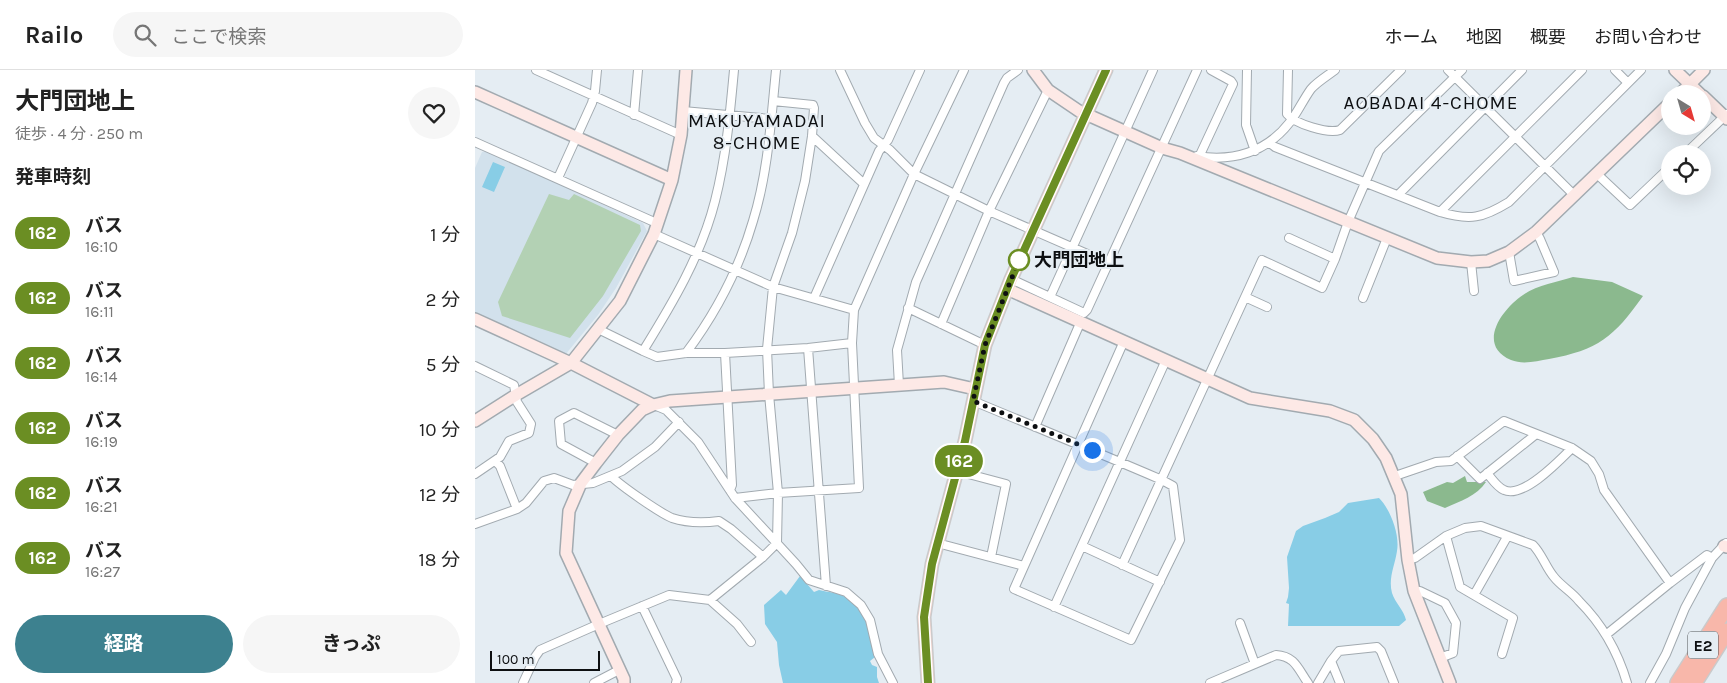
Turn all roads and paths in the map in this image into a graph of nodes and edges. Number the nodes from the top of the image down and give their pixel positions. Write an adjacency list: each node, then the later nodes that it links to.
1 (536, 70): 28 (street)
2 (597, 70): 34 (street)
3 (638, 70): 41 (street)
4 (687, 70): 38 (street)
5 (734, 70): 42 (street)
6 (776, 70): 35 (street)
7 (840, 70): 53 (street)
8 (920, 70): 53 (street)
9 (964, 70): 61 (street)
10 (1018, 70): 68 (street)
11 (1033, 70): 32 (street)
12 (1106, 70): 40 (main road)
13 (1153, 70): 46 (street)
14 (1197, 70): 55 (street)
15 (1211, 70): 59 (street)
16 (1247, 70): 56 (street)
17 (1288, 70): 45 (street)
18 (1335, 70): 45 (street)
19 (1401, 70): 45 (street)
20 (1448, 70): 29 (street)
21 (1462, 70): 29 (street)
22 (1522, 70): 37 (street)
23 (1582, 70): 50 (street)
24 (1615, 70): 30 (street)
25 (1641, 70): 30 (street)
26 (1675, 70): 31 (street)
27 (1704, 70): 31 (street)
28 (553, 74): 34 (street)
29 (1455, 77): 37 (street); 66 (street)
30 (1628, 83): 60 (street)
31 (1690, 84)
32 (1048, 90): 40 (street); 71 (street)
33 (475, 92): 49 (street)
34 (594, 96): 41 (street); 49 (street)
35 (773, 101): 44 (street); 48 (street)
36 (1711, 103): 43 (street)
37 (1485, 108): 50 (street); 69 (street)
38 (683, 111): 42 (street); 47 (street)
39 (1661, 112): 62 (street)
40 (1086, 114): 46 (street); 75 (main road)
41 (634, 115): 47 (street)
42 (730, 116): 44 (street); 82 (street)
43 (1726, 116): 54 (street)
44 (771, 119): 86 (street)
45 (1292, 120): 52 (street)
46 (1126, 131): 55 (street); 80 (street)
47 (681, 135): 65 (street)
48 (812, 136): 67 (street); 88 (street)
49 (576, 138): 64 (street); 65 (street)
50 (1515, 138): 60 (street); 72 (street)
51 (477, 143): 57 (street); 64 (street)
52 (1270, 143): 56 (street); 66 (street)
53 (884, 145): 61 (street); 67 (street)
54 (1695, 145)
55 (1162, 148): 58 (street); 85 (street)
56 (1255, 151): 59 (street)
57 (475, 152)
58 (1180, 153): 59 (street); 74 (street)
59 (1199, 156)
60 (1545, 167): 70 (street); 72 (street)
61 (914, 174): 68 (street); 96 (street)
62 (1597, 174): 63 (street); 70 (street)
63 (1661, 176)
64 (558, 178): 73 (street)
65 (672, 180): 73 (street)
66 (1365, 183): 69 (street); 74 (street)
67 (864, 184): 92 (street)
68 (953, 194): 71 (street); 95 (street)
69 (1398, 196): 72 (street)
70 (1575, 196): 76 (street)
71 (989, 211): 75 (street); 99 (street)
72 (1440, 212)
73 (658, 222): 77 (street)
74 (1348, 222): 79 (street); 83 (street)
75 (1033, 229): 80 (street); 87 (main road)
76 (1536, 232): 81 (street); 81 (street)
77 (654, 234): 82 (street); 100 (street)
78 (1289, 238): 83 (street)
79 (1387, 238): 84 (street); 93 (street)
80 (1073, 247): 85 (street); 90 (street)
81 (1509, 252): 84 (street)
82 (697, 253): 86 (street); 106 (street)
83 (1335, 259): 91 (street)
84 (1471, 262): 89 (street)
85 (1108, 264): 90 (street)
86 (735, 270): 88 (street); 107 (street)
87 (1009, 284): 90 (street); 98 (street); 103 (main road)
88 (773, 287): 92 (street); 105 (street)
89 (1474, 291)
90 (1050, 297)
91 (1245, 297): 94 (street); 112 (street)
92 (813, 298): 96 (street)
93 (1363, 298)
94 (1267, 307)
95 (908, 308): 99 (street); 113 (street)
96 (854, 310): 102 (street)
97 (475, 319): 110 (street)
98 (1081, 321): 101 (street); 123 (street)
99 (941, 324): 103 (street)
100 (598, 329): 106 (street); 110 (street)
101 (1124, 341): 109 (street); 126 (street)
102 (851, 343): 104 (street); 114 (street)
103 (985, 345): 118 (main road)
104 (808, 348): 105 (street); 115 (street)
105 (767, 349): 108 (street); 116 (street)
106 (643, 352): 107 (street)
107 (686, 353): 108 (street)
108 (725, 353): 119 (street)
109 (1166, 360): 112 (street); 130 (street)
110 (571, 363): 117 (street); 120 (street)
111 (475, 366): 117 (street)
112 (1208, 379): 136 (street); 137 (street)
113 (899, 385): 114 (street); 118 (street)
114 (854, 387): 115 (street); 140 (street)
115 (811, 390): 116 (street); 140 (street)
116 (769, 394): 119 (street); 141 (street)
117 (516, 395): 121 (street); 129 (street)
118 (974, 395): 123 (street); 132 (main road)
119 (727, 397): 120 (street); 139 (street)
120 (653, 404): 122 (street); 125 (street)
121 (475, 421)
122 (679, 422): 135 (street); 139 (street)
123 (1035, 427): 126 (street)
124 (1535, 435): 127 (street); 128 (street); 133 (street)
125 (618, 436): 131 (street); 131 (street)
126 (1078, 444): 130 (street); 156 (street)
127 (1572, 448): 133 (street); 158 (street)
128 (1457, 456): 133 (street); 136 (street)
129 (495, 461): 134 (street); 143 (street)
130 (1120, 462): 137 (street); 150 (street)
131 (596, 463): 138 (street)
132 (957, 471): 148 (main road); 152 (street)
133 (1487, 473)
134 (475, 474)
135 (611, 476): 138 (street); 151 (street)
136 (1395, 476): 154 (street)
137 (1162, 480): 155 (street); 157 (street)
138 (581, 483): 143 (street); 167 (street)
139 (730, 490): 142 (street)
140 (819, 491): 141 (street); 159 (street)
141 (777, 493): 142 (street); 147 (street)
142 (735, 498): 147 (street)
143 (517, 509): 144 (street)
144 (475, 524)
145 (1446, 536): 146 (street); 154 (street); 161 (street)
146 (1507, 537): 161 (street); 169 (street)
147 (777, 543): 151 (street); 159 (street)
148 (937, 543): 152 (street); 181 (main road)
149 (1726, 545): 153 (street)
150 (1082, 546): 155 (street); 165 (street)
151 (763, 557): 162 (street)
152 (991, 557): 156 (street)
153 (1713, 558): 158 (street); 189 (street)
154 (1408, 560): 160 (street)
155 (1122, 565): 157 (street)
156 (1025, 566): 165 (street)
157 (1160, 582): 165 (street)
158 (1670, 583): 169 (street)
159 (826, 586): 180 (street)
160 (1414, 591): 172 (street); 172 (street)
161 (1474, 595): 171 (street)
162 (710, 600): 163 (street); 170 (street)
163 (642, 606): 167 (street); 179 (street)
164 (1727, 606): 190 (highway, E2)
165 (1054, 607)
166 (1240, 623): 174 (street)
167 (599, 624): 175 (street); 176 (street)
168 (1727, 631): 191 (highway, E2)
169 (1607, 634): 188 (street)
170 (751, 642)
171 (1502, 654)
172 (1440, 658): 187 (street)
173 (1331, 661): 184 (street); 185 (street); 186 (street)
174 (1255, 664): 182 (street); 183 (street)
175 (619, 670): 177 (street); 178 (street)
176 (523, 683)
177 (593, 683)
178 (624, 683)
179 (676, 683)
180 (893, 683)
181 (928, 683)
182 (1210, 683)
183 (1308, 683)
184 (1318, 683)
185 (1340, 683)
186 (1394, 683)
187 (1451, 683)
188 (1627, 683)
189 (1650, 683)
190 (1678, 683)
191 (1694, 683)

